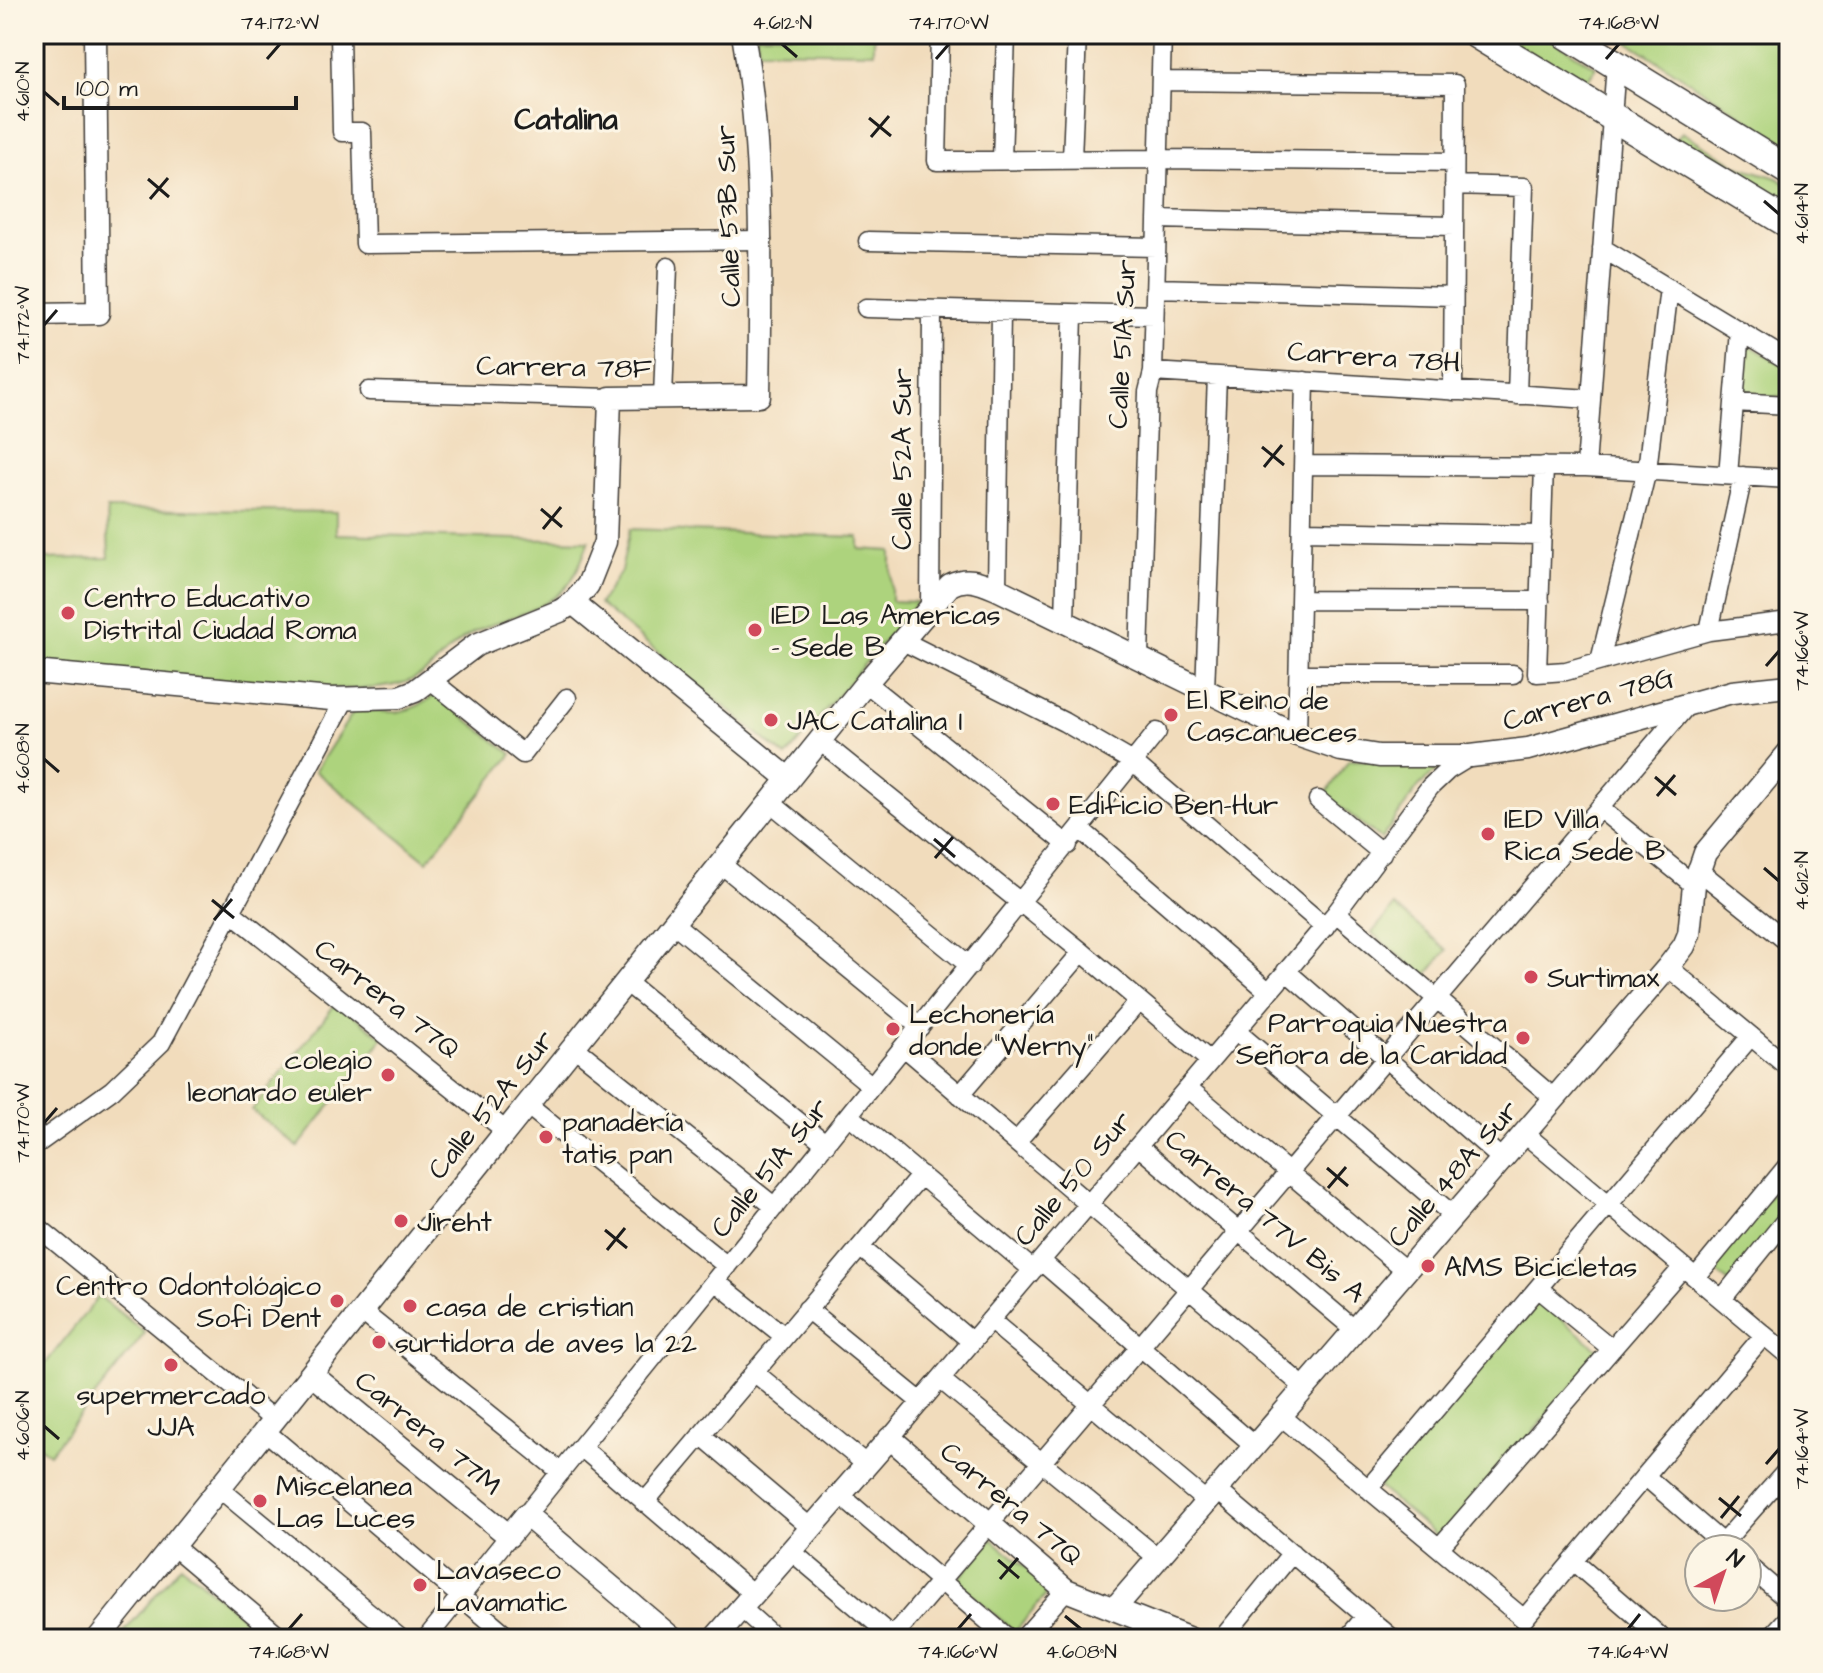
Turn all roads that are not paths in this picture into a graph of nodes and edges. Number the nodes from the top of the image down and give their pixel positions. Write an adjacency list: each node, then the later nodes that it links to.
1 (95, 34): 33 (street)
2 (340, 34): 22 (street)
3 (743, 34): 22 (street, Calle 53B Sur)
4 (940, 34): 15 (street)
5 (1006, 34): 15 (street)
6 (1077, 34): 13 (street)
7 (1162, 34): 11 (street, Calle 51A Sur)
8 (1476, 34): 12 (main road)
9 (1566, 34): 10 (main road)
10 (1616, 64): 12 (street); 17 (main road)
11 (1161, 81): 14 (street, Calle 51A Sur); 16 (street)
12 (1611, 118): 20 (main road); 25 (street)
13 (1072, 159): 14 (street); 15 (street)
14 (1158, 159): 16 (street); 19 (street, Calle 51A Sur)
15 (1002, 160)
16 (1454, 162): 18 (street)
17 (1789, 171)
18 (1454, 185): 21 (street); 43 (street)
19 (1157, 219): 21 (street); 24 (street, Calle 51A Sur)
20 (1789, 224)
21 (1454, 226): 29 (street)
22 (762, 240): 44 (street, Calle 53B Sur)
23 (868, 241): 24 (street)
24 (1156, 247): 27 (street, Calle 51A Sur)
25 (1602, 248): 28 (street); 47 (street)
26 (668, 267): 45 (street)
27 (1155, 288): 29 (street); 35 (street, Calle 51A Sur)
28 (1669, 288): 36 (street); 53 (street)
29 (1453, 296): 42 (street)
30 (866, 308): 31 (street)
31 (932, 310): 32 (street); 63 (street, Calle 52A Sur)
32 (1001, 312): 34 (street); 59 (street)
33 (34, 314)
34 (1073, 314): 35 (street); 64 (street)
35 (1154, 315): 38 (street, Calle 51A Sur)
36 (1740, 331): 37 (street); 48 (street)
37 (1789, 361)
38 (1153, 372): 39 (street, Carrera 78H); 68 (street, Calle 51A Sur)
39 (1217, 376): 40 (street, Carrera 78H); 76 (street)
40 (1305, 381): 42 (street, Carrera 78H); 50 (street)
41 (369, 391): 46 (street, Carrera 78F)
42 (1453, 391): 43 (street, Carrera 78H)
43 (1517, 395): 47 (street, Carrera 78H)
44 (759, 396): 45 (street, Carrera 78F)
45 (663, 397): 46 (street, Carrera 78F)
46 (610, 398): 62 (street)
47 (1591, 399): 52 (street)
48 (1734, 402): 49 (street); 54 (street)
49 (1789, 405)
50 (1303, 465): 51 (street); 56 (street)
51 (1544, 466): 52 (street); 57 (street)
52 (1586, 467): 53 (street)
53 (1647, 470): 54 (street); 69 (street)
54 (1736, 475): 55 (street); 66 (street)
55 (1789, 479)
56 (1302, 531): 57 (street); 60 (street)
57 (1542, 535): 61 (street)
58 (959, 580): 59 (street, Carrera 78G); 63 (street, Calle 52A Sur)
59 (997, 589): 64 (street, Carrera 78G)
60 (1300, 600): 61 (street); 71 (street)
61 (1540, 601): 69 (street)
62 (573, 603): 73 (street); 86 (street)
63 (930, 608): 67 (street, Calle 52A Sur)
64 (1065, 621): 68 (street, Carrera 78G)
65 (1789, 621): 66 (street)
66 (1709, 631): 69 (street)
67 (901, 640): 74 (street, Calle 52A Sur); 84 (street)
68 (1139, 656): 76 (street, Carrera 78G)
69 (1600, 661)
70 (34, 672): 78 (street)
71 (1299, 674): 72 (street); 81 (street)
72 (1513, 674)
73 (432, 681): 77 (street); 78 (street)
74 (866, 683): 82 (street, Calle 52A Sur); 91 (street)
75 (1789, 686): 79 (street, Carrera 78G)
76 (1205, 690): 81 (street, Carrera 78G)
77 (567, 698)
78 (345, 699): 96 (street)
79 (1689, 703): 83 (street, Carrera 78G); 89 (street)
80 (1157, 732): 84 (street, Calle 51A Sur)
81 (1297, 735): 83 (street, Carrera 78G)
82 (820, 741): 86 (street, Calle 52A Sur); 95 (street)
83 (1471, 756): 92 (street, Calle 50 Sur)
84 (1133, 762): 90 (street, Calle 51A Sur); 97 (street)
85 (1785, 765): 94 (street, Calle 48A Sur)
86 (789, 779): 88 (street, Calle 52A Sur)
87 (1318, 800): 92 (street)
88 (770, 802): 93 (street, Calle 52A Sur); 101 (street)
89 (1599, 808): 94 (street); 106 (street)
90 (1080, 829): 91 (street, Calle 51A Sur); 105 (street)
91 (1068, 845): 95 (street, Calle 51A Sur)
92 (1382, 853): 97 (street, Calle 50 Sur)
93 (721, 864): 98 (street, Calle 52A Sur); 108 (street)
94 (1696, 877): 99 (street); 102 (street, Calle 48A Sur)
95 (1021, 903): 100 (street); 101 (street, Calle 51A Sur)
96 (231, 912): 123 (street, Carrera 77Q); 127 (street)
97 (1330, 920): 103 (street, Calle 50 Sur); 106 (street)
98 (673, 923): 104 (street, Calle 52A Sur); 116 (street)
99 (1789, 943)
100 (1082, 952): 107 (street); 118 (street)
101 (970, 966): 108 (street, Calle 51A Sur)
102 (1668, 967): 110 (street); 119 (street, Calle 48A Sur)
103 (1286, 971): 105 (street, Calle 50 Sur); 113 (street)
104 (626, 982): 111 (street, Calle 52A Sur); 126 (street)
105 (1269, 992): 109 (street, Calle 50 Sur)
106 (1437, 999): 113 (street); 119 (street)
107 (1139, 1001): 114 (street); 125 (street)
108 (920, 1027): 112 (street, Calle 51A Sur)
109 (1236, 1031): 114 (street, Calle 50 Sur); 122 (street)
110 (1751, 1036): 115 (street); 134 (street)
111 (574, 1047): 120 (street, Calle 52A Sur); 135 (street)
112 (904, 1047): 116 (street, Calle 51A Sur); 118 (street)
113 (1386, 1058): 122 (street); 129 (street)
114 (1210, 1061): 117 (street, Calle 50 Sur)
115 (1789, 1068)
116 (872, 1086): 121 (street, Calle 51A Sur)
117 (1188, 1088): 128 (street, Calle 50 Sur); 131 (street)
118 (960, 1095): 125 (street)
119 (1555, 1099): 124 (street, Calle 48A Sur)
120 (527, 1105): 123 (street, Calle 52A Sur); 141 (street)
121 (849, 1115): 126 (street, Calle 51A Sur); 132 (street)
122 (1337, 1116): 131 (street); 136 (street)
123 (506, 1131): 150 (street, Calle 52A Sur)
124 (1525, 1134): 129 (street, Calle 48A Sur); 134 (street)
125 (1016, 1142): 133 (street)
126 (826, 1144): 135 (street, Calle 51A Sur)
127 (34, 1146)
128 (1138, 1146): 133 (street, Calle 50 Sur); 139 (street, Carrera 77V Bis A)
129 (1503, 1160): 136 (street, Calle 48A Sur)
130 (1789, 1164): 144 (street)
131 (1289, 1172): 139 (street); 143 (street)
132 (921, 1175): 140 (street); 142 (street)
133 (1089, 1204): 142 (street, Calle 50 Sur); 147 (street)
134 (1609, 1204): 144 (street); 146 (street)
135 (775, 1207): 141 (street, Calle 51A Sur)
136 (1454, 1216): 143 (street, Calle 48A Sur)
137 (1789, 1216): 148 (street)
138 (34, 1224): 166 (street)
139 (1239, 1232): 147 (street); 152 (street, Carrera 77V Bis A)
140 (860, 1247): 149 (street); 155 (street)
141 (727, 1266): 145 (street, Calle 51A Sur)
142 (1037, 1266): 151 (street, Calle 50 Sur); 156 (street)
143 (1406, 1271): 152 (street, Calle 48A Sur)
144 (1689, 1272): 148 (street); 157 (street)
145 (715, 1281): 154 (street); 170 (street, Calle 51A Sur)
146 (1538, 1288): 157 (street); 177 (street)
147 (1189, 1290): 156 (street); 162 (street)
148 (1722, 1299): 153 (street)
149 (807, 1309): 154 (street); 163 (street)
150 (361, 1311): 160 (street, Calle 52A Sur); 174 (street)
151 (990, 1320): 155 (street, Calle 50 Sur); 164 (street)
152 (1355, 1330): 162 (street, Calle 48A Sur)
153 (1764, 1335): 158 (street); 175 (street)
154 (784, 1336): 159 (street)
155 (972, 1342): 161 (street, Calle 50 Sur)
156 (1140, 1347): 164 (street); 169 (street)
157 (1612, 1349): 188 (street)
158 (1789, 1356)
159 (754, 1372): 167 (street); 172 (street)
160 (311, 1374): 166 (street, Calle 52A Sur); 186 (street, Carrera 77M)
161 (940, 1379): 163 (street, Calle 50 Sur); 171 (street)
162 (1305, 1388): 165 (street, Calle 48A Sur)
163 (921, 1402): 168 (street, Calle 50 Sur)
164 (1090, 1405): 171 (street); 179 (street)
165 (1281, 1416): 169 (street, Calle 48A Sur); 177 (street)
166 (270, 1426): 176 (street, Calle 52A Sur); 196 (street)
167 (701, 1435): 180 (street); 183 (street)
168 (890, 1438): 172 (street, Calle 50 Sur); 182 (street, Carrera 77Q)
169 (1255, 1446): 179 (street, Calle 48A Sur)
170 (581, 1447): 174 (street, Calle 51A Sur); 180 (street)
171 (1041, 1463): 182 (street); 191 (street)
172 (867, 1465): 178 (street, Calle 50 Sur)
173 (1789, 1468): 185 (street)
174 (561, 1472): 181 (street, Calle 51A Sur)
175 (1645, 1476): 184 (street); 192 (street)
176 (219, 1488): 187 (street, Calle 52A Sur); 206 (street)
177 (1368, 1489): 188 (street)
178 (840, 1495): 183 (street, Calle 50 Sur); 194 (street)
179 (1212, 1496): 190 (street); 191 (street, Calle 48A Sur)
180 (644, 1503): 197 (street)
181 (526, 1515): 186 (street, Calle 51A Sur); 209 (street, Carrera 77M)
182 (989, 1523): 194 (street); 195 (street, Carrera 77Q)
183 (811, 1528): 189 (street, Calle 50 Sur)
184 (1711, 1533)
185 (1736, 1533)
186 (509, 1536): 196 (street, Calle 51A Sur)
187 (173, 1546): 204 (street, Calle 52A Sur); 205 (street)
188 (1439, 1548): 192 (street)
189 (791, 1551): 197 (street, Calle 50 Sur); 203 (street)
190 (1292, 1553): 200 (street); 215 (street)
191 (1158, 1558): 199 (street, Calle 48A Sur)
192 (1573, 1561): 218 (street)
193 (1763, 1579): 198 (street)
194 (940, 1581): 203 (street); 212 (street)
195 (1066, 1590): 199 (street, Carrera 77Q); 213 (street)
196 (461, 1596): 207 (street, Calle 51A Sur); 208 (street)
197 (747, 1601): 210 (street, Calle 50 Sur); 211 (street)
198 (1789, 1601)
199 (1114, 1609): 202 (street, Carrera 77Q)
200 (1366, 1616): 216 (street); 217 (street)
201 (1789, 1617): 219 (street)
202 (1141, 1630): 214 (street, Carrera 77Q)
203 (893, 1638)
204 (98, 1639)
205 (283, 1639)
206 (401, 1639)
207 (426, 1639)
208 (511, 1639)
209 (673, 1639)
210 (714, 1639)
211 (776, 1639)
212 (1009, 1639)
213 (1023, 1639)
214 (1190, 1639)
215 (1222, 1639)
216 (1347, 1639)
217 (1393, 1639)
218 (1663, 1639)
219 (1769, 1639)

